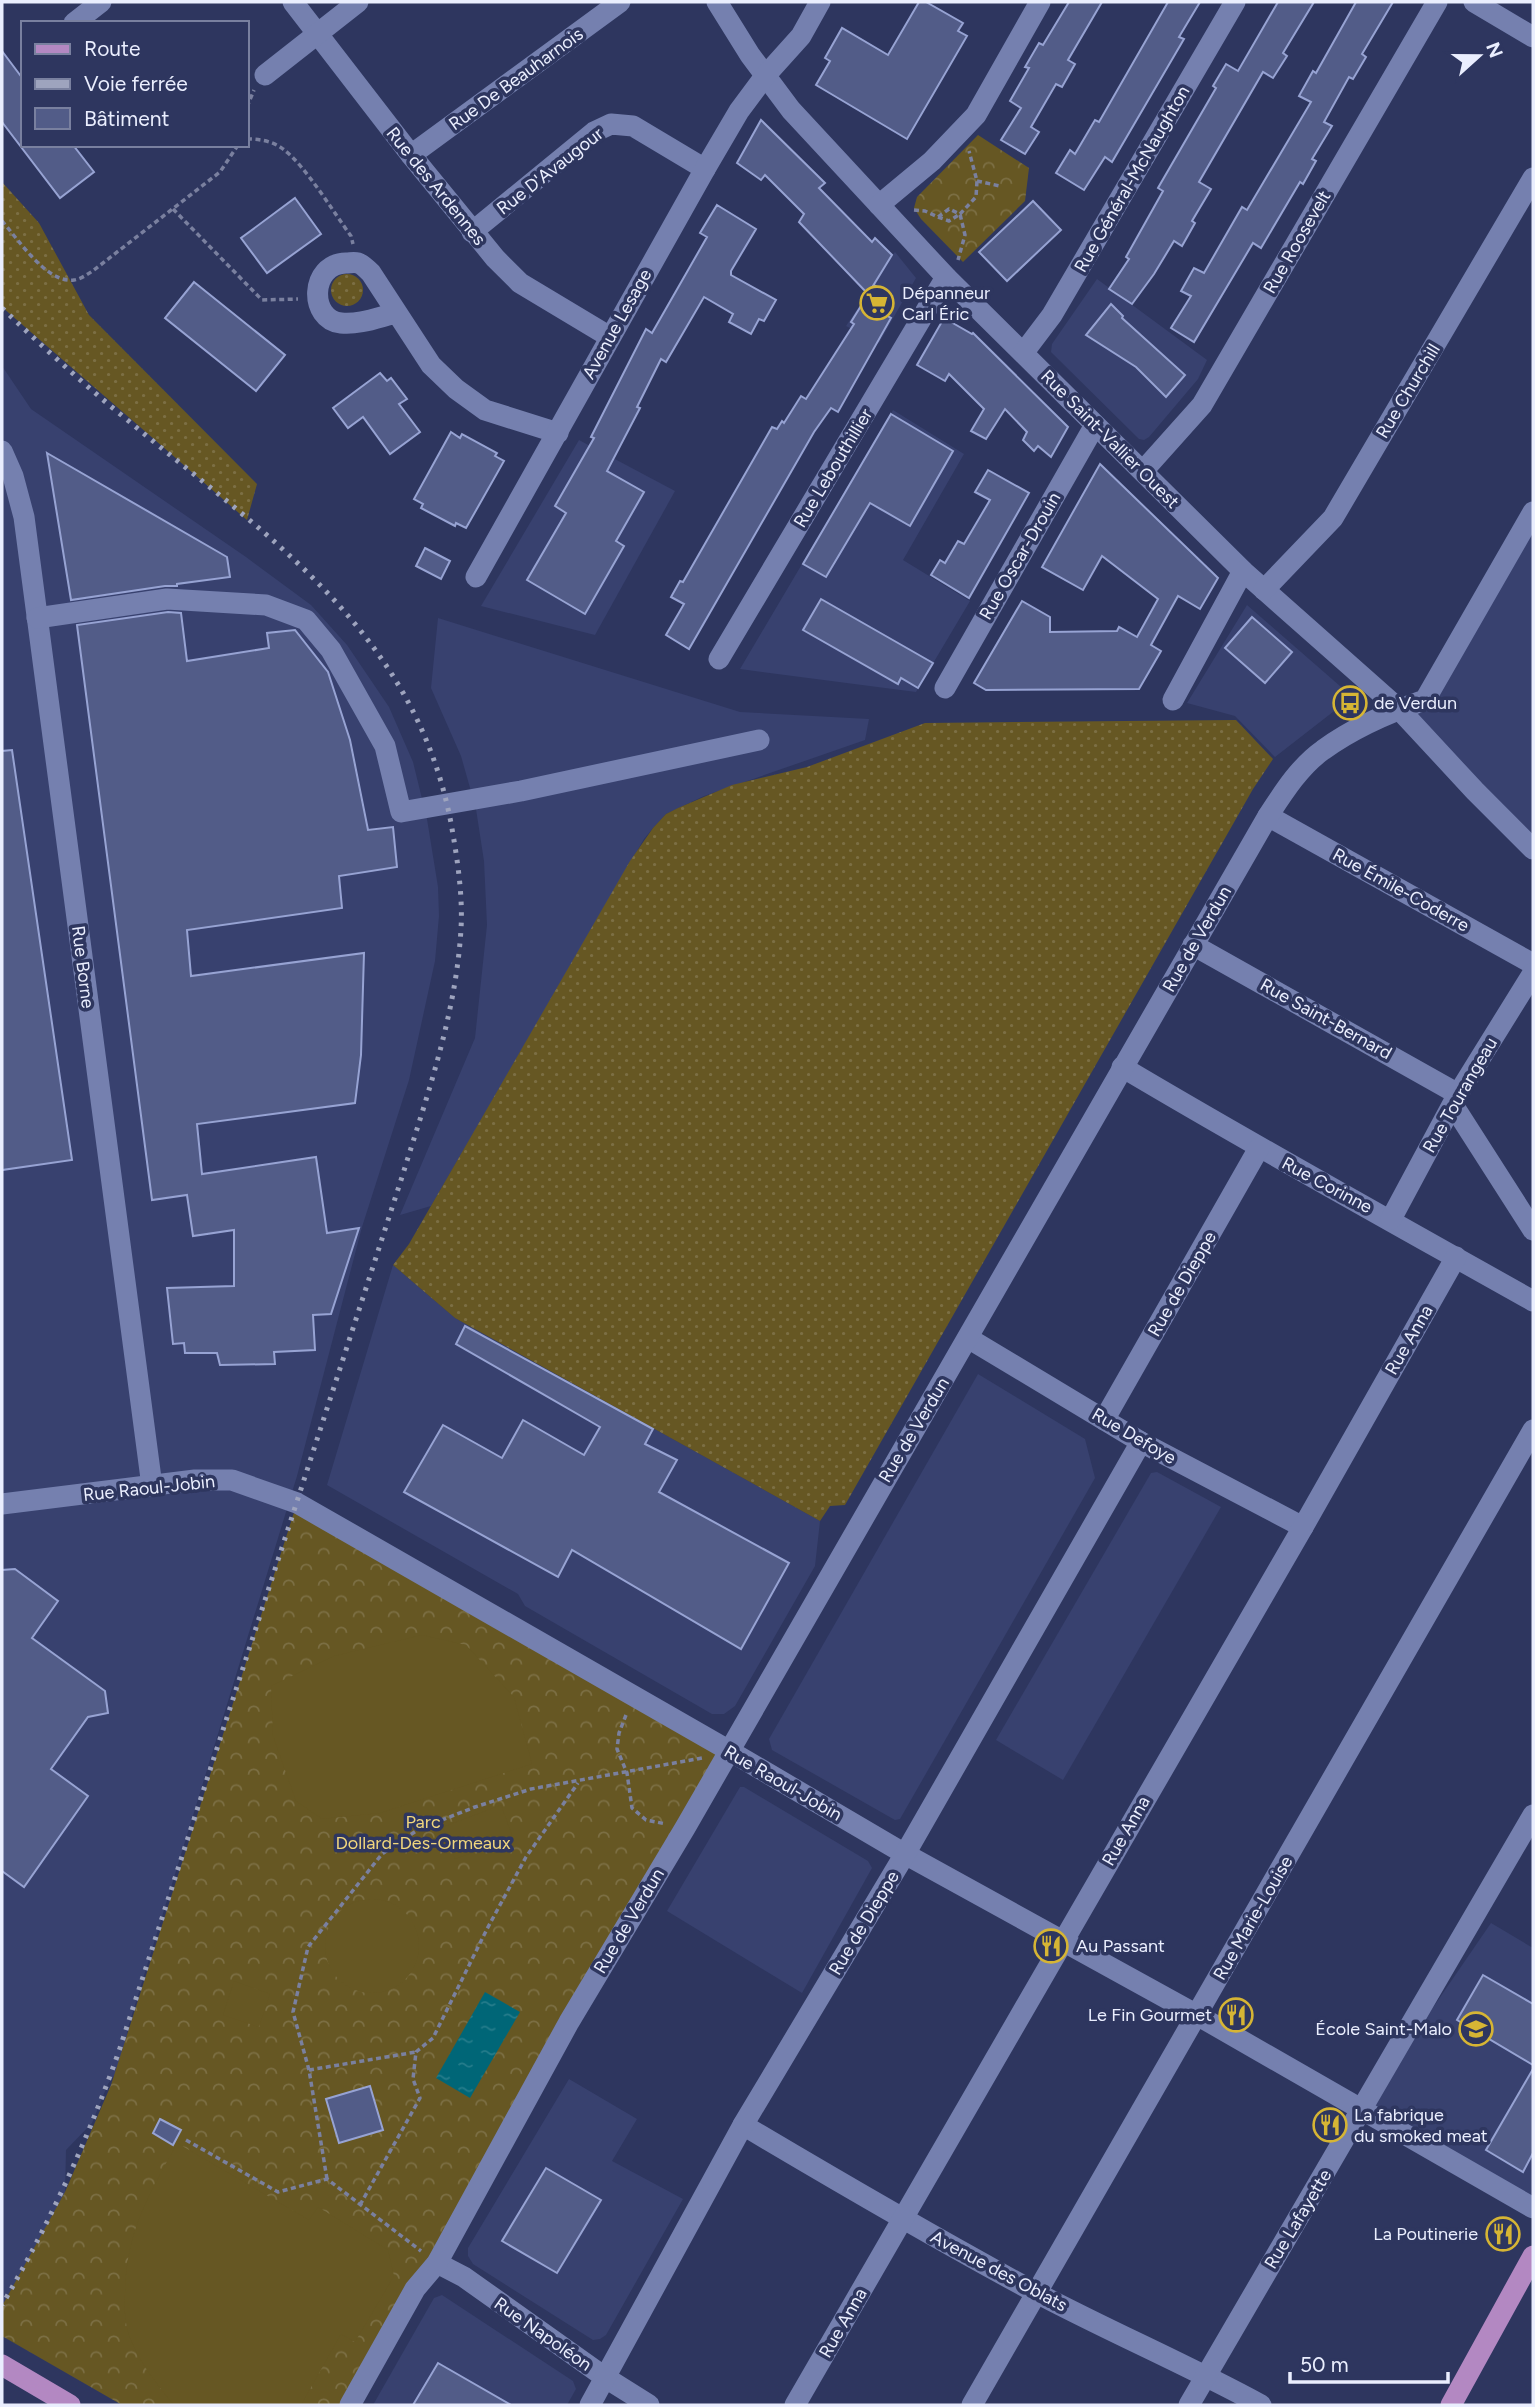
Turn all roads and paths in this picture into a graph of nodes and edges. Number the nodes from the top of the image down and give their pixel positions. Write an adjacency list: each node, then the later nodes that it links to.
1 (101, 2): 11 (street)
2 (293, 2): 12 (street, Rue des Ardennes)
3 (358, 2): 12 (street)
4 (620, 2): 19 (street, Rue De Beauharnois)
5 (717, 2): 15 (street, Rue Saint-Vallier Ouest)
6 (820, 2): 15 (street, Avenue Lesage)
7 (1040, 2): 16 (street)
8 (1235, 2): 35 (street, Rue Général-McNaughton)
9 (1437, 2): 39 (street, Rue Roosevelt)
10 (1474, 2): 13 (street)
11 (77, 21)
12 (317, 33): 14 (street); 19 (street, Rue des Ardennes)
13 (1533, 37)
14 (265, 75)
15 (765, 76): 20 (street, Avenue Lesage); 24 (street, Rue Saint-Vallier Ouest)
16 (956, 136): 22 (path); 24 (street)
17 (248, 138): 30 (path)
18 (237, 147): 25 (path)
19 (411, 155): 29 (street, Rue des Ardennes)
20 (705, 169): 29 (street, Rue D'Avaugour); 34 (street, Avenue Lesage)
21 (1533, 178): 43 (street, Rue Churchill)
22 (977, 181): 23 (path); 26 (path)
23 (1000, 186)
24 (879, 205): 27 (path); 31 (street, Rue Saint-Vallier Ouest)
25 (173, 209): 28 (path); 32 (path)
26 (960, 214): 27 (path); 27 (path); 31 (path)
27 (939, 217)
28 (2, 220)
29 (472, 232): 34 (street, Rue des Ardennes)
30 (358, 263): 32 (street); 33 (street)
31 (946, 277): 35 (street, Rue Saint-Vallier Ouest); 45 (street, Rue Lebouthillier)
32 (317, 299): 33 (street)
33 (396, 313): 37 (street)
34 (610, 337): 37 (street, Avenue Lesage)
35 (1024, 352): 36 (street, Rue Saint-Vallier Ouest)
36 (1095, 425): 39 (street, Rue Saint-Vallier Ouest); 46 (street, Rue Oscar-Drouin)
37 (558, 433): 42 (street, Avenue Lesage)
38 (2, 451): 44 (street, Rue Borne)
39 (1143, 471): 41 (street, Rue Saint-Vallier Ouest)
40 (1533, 512): 48 (street, Rue de Verdun)
41 (1243, 571): 43 (street, Rue Saint-Vallier Ouest); 47 (street)
42 (476, 577)
43 (1264, 590): 48 (street, Rue Saint-Vallier Ouest)
44 (37, 618): 49 (street); 66 (street, Rue Borne)
45 (719, 659)
46 (945, 688)
47 (1173, 701)
48 (1399, 709): 50 (street, Rue de Verdun); 51 (street, Rue Saint-Vallier Ouest)
49 (759, 740)
50 (1268, 816): 52 (street, Rue de Verdun); 53 (street, Rue Émile-Coderre)
51 (1533, 849)
52 (1194, 945): 55 (street, Rue de Verdun); 56 (street, Rue Saint-Bernard)
53 (1533, 964)
54 (1533, 973): 56 (street, Rue Tourangeau)
55 (1122, 1068): 57 (street, Rue Corinne); 62 (street, Rue de Verdun)
56 (1455, 1099): 58 (street, Rue Tourangeau); 59 (street, Rue Saint-Bernard)
57 (1259, 1149): 58 (street, Rue Corinne); 63 (street, Rue de Dieppe)
58 (1391, 1219): 60 (street, Rue Corinne)
59 (1533, 1230)
60 (1456, 1257): 61 (street, Rue Corinne); 68 (street, Rue Anna)
61 (1533, 1301)
62 (968, 1338): 63 (street, Rue Defoye); 70 (street, Rue de Verdun)
63 (1104, 1420): 65 (street, Rue Defoye)
64 (1533, 1430): 77 (street, Rue Marie-Louise)
65 (1141, 1442): 68 (street, Rue Defoye); 75 (street, Rue de Dieppe)
66 (152, 1486): 67 (street, Rue Raoul-Jobin); 69 (street, Rue Raoul-Jobin)
67 (2, 1504)
68 (1303, 1527): 76 (street, Rue Anna)
69 (635, 1698): 70 (street, Rue Raoul-Jobin); 71 (path)
70 (728, 1750): 71 (path); 74 (street, Rue de Verdun); 75 (street, Rue Raoul-Jobin)
71 (627, 1773): 72 (path); 74 (path)
72 (580, 1781): 78 (path); 79 (path)
73 (1533, 1815): 80 (street, Rue Lafayette)
74 (685, 1828): 88 (street, Rue de Verdun)
75 (905, 1854): 76 (street, Rue Raoul-Jobin); 81 (street, Rue de Dieppe)
76 (1062, 1941): 77 (street, Rue Raoul-Jobin); 86 (street, Rue Anna)
77 (1197, 2015): 80 (street, Rue Raoul-Jobin); 89 (street, Rue Marie-Louise)
78 (416, 2052): 79 (path); 84 (path)
79 (309, 2070): 83 (path)
80 (1362, 2110): 85 (street, Rue Raoul-Jobin); 91 (street, Rue Lafayette)
81 (743, 2125): 86 (street, Avenue des Oblats); 92 (street, Rue de Dieppe)
82 (186, 2140): 83 (path)
83 (327, 2179): 84 (path)
84 (360, 2205): 88 (path)
85 (1533, 2208)
86 (903, 2220): 89 (street, Avenue des Oblats); 97 (street, Rue Anna)
87 (1533, 2256): 101 (main road)
88 (437, 2263): 92 (street, Rue Napoléon); 94 (street, Rue de Verdun)
89 (1037, 2292): 91 (street, Avenue des Oblats); 98 (street, Rue Marie-Louise)
90 (2, 2365): 93 (main road)
91 (1206, 2375): 99 (street, Rue Lafayette); 100 (street, Avenue des Oblats)
92 (606, 2378): 95 (street, Rue de Dieppe); 96 (street, Rue Napoléon)
93 (70, 2405)
94 (350, 2405)
95 (590, 2405)
96 (649, 2405)
97 (795, 2405)
98 (972, 2405)
99 (1189, 2405)
100 (1261, 2405)
101 (1451, 2405)

